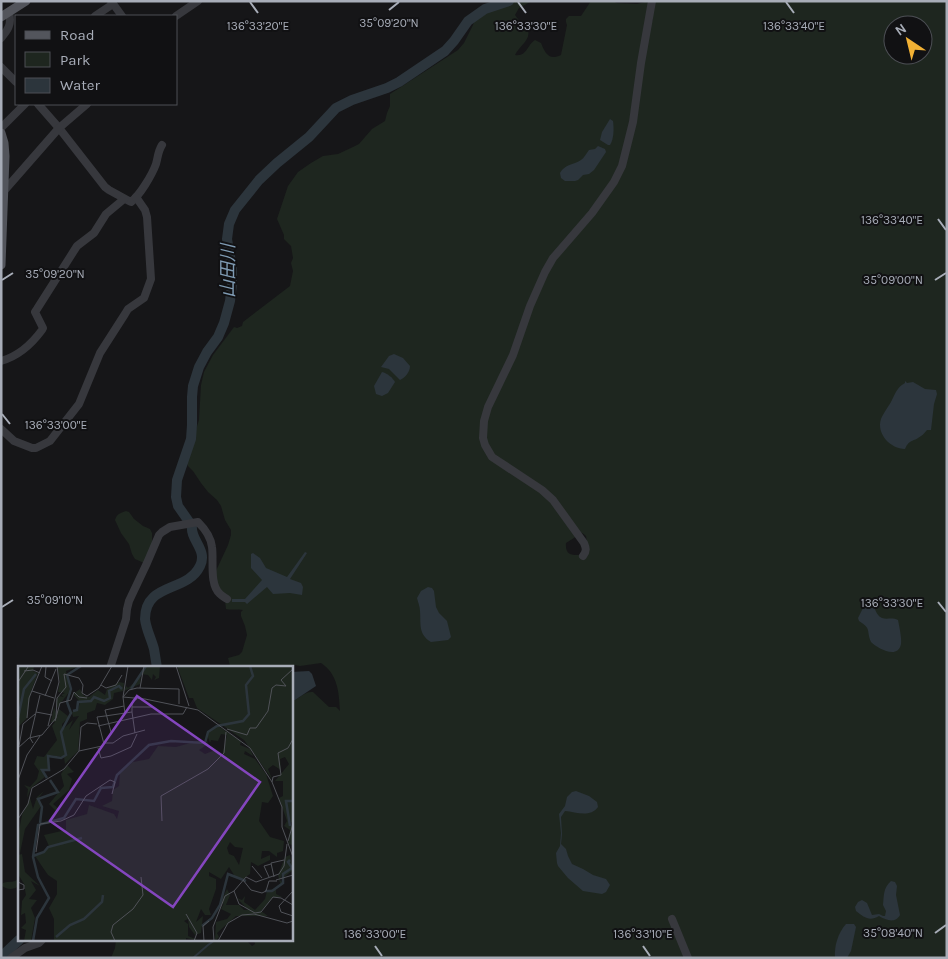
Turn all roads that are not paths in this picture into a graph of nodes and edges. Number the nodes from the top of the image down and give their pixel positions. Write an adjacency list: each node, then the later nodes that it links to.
1 (26, 1): 5 (main road)
2 (198, 1): 8 (street)
3 (652, 1): 27 (street)
4 (112, 3): 6 (street); 7 (street)
5 (5, 15): 9 (street)
6 (96, 15)
7 (121, 15)
8 (177, 15)
9 (1, 38)
10 (1, 66): 11 (street)
11 (15, 77)
12 (24, 105): 15 (street)
13 (39, 105): 16 (street)
14 (86, 105): 16 (street)
15 (1, 128)
16 (59, 128): 20 (street); 23 (street)
17 (1, 133): 19 (main road)
18 (162, 145): 22 (street)
19 (3, 171): 20 (street); 21 (main road)
20 (11, 183): 21 (street)
21 (2, 193): 24 (main road)
22 (136, 198): 23 (street); 26 (street)
23 (124, 199): 25 (street)
24 (1, 265)
25 (1, 361)
26 (1, 429)
27 (583, 556)
28 (227, 599): 29 (street)
29 (111, 666)
30 (672, 919): 32 (street)
31 (40, 942): 33 (street)
32 (687, 956)
33 (11, 958)

